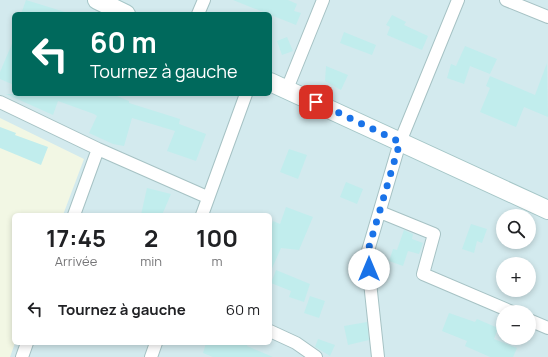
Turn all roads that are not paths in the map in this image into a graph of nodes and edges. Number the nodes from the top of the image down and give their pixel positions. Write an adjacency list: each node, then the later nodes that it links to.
1 (97, 0): 6 (street)
2 (204, 0): 7 (street)
3 (323, 0): 10 (street)
4 (458, 0): 13 (street)
5 (506, 0): 8 (street)
6 (122, 12)
7 (199, 12)
8 (548, 17)
9 (272, 83): 10 (street)
10 (287, 89): 13 (street)
11 (245, 96): 15 (street)
12 (0, 102): 14 (street)
13 (400, 142): 16 (street); 17 (street)
14 (98, 149): 15 (street); 18 (street)
15 (207, 197): 19 (street)
16 (548, 210)
17 (380, 212): 20 (street); 29 (street)
18 (75, 213)
19 (203, 213)
20 (496, 305)
21 (536, 323): 22 (street)
22 (548, 328)
23 (272, 332): 28 (street)
24 (26, 345): 26 (street)
25 (155, 345): 27 (street)
26 (22, 357)
27 (151, 357)
28 (316, 357)
29 (378, 357)

